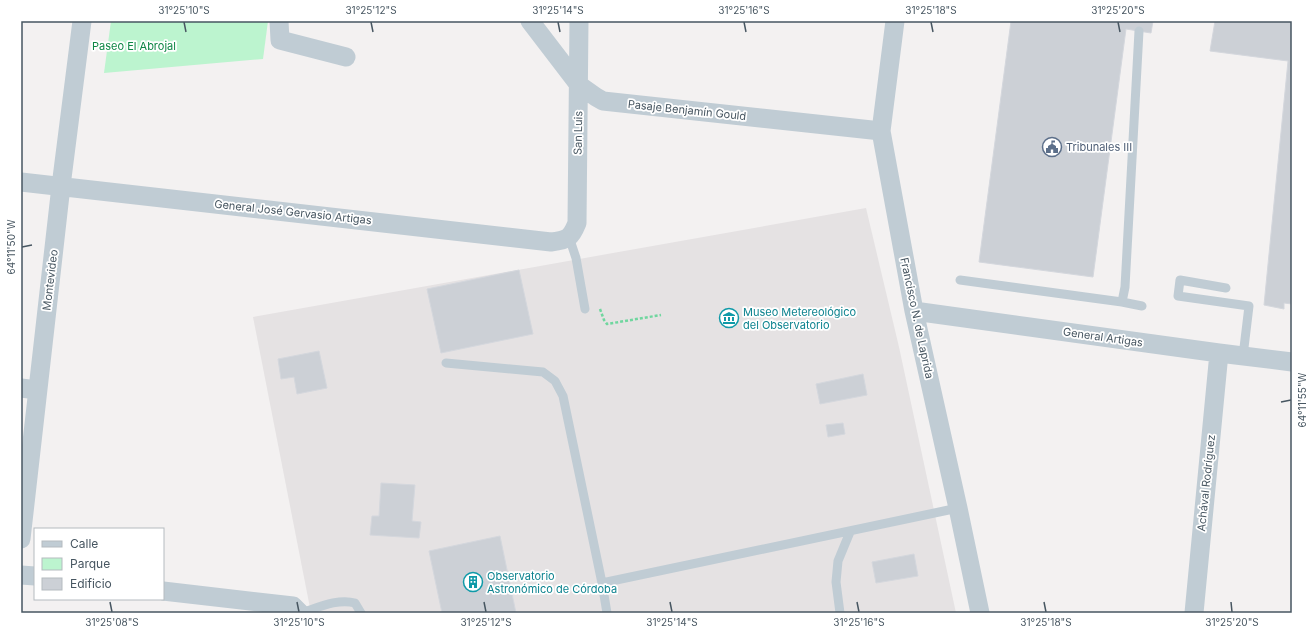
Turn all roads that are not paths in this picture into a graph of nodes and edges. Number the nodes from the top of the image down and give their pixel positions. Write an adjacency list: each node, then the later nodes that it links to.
1 (82, 21): 11 (street, Montevideo)
2 (279, 21): 7 (street)
3 (530, 21): 8 (street, Pasaje Benjamín Gould)
4 (579, 21): 8 (street, San Luis)
5 (896, 21): 9 (street, Francisco N. de Laprida)
6 (1139, 31): 15 (lane)
7 (346, 57)
8 (579, 85): 9 (street, Pasaje Benjamín Gould); 12 (street, San Luis)
9 (880, 132): 18 (street, Francisco N. de Laprida)
10 (21, 182): 11 (street, General José Gervasio Artigas)
11 (61, 186): 12 (street, General José Gervasio Artigas); 23 (street, Montevideo)
12 (567, 239): 17 (lane)
13 (960, 280): 15 (lane)
14 (1226, 288): 20 (lane)
15 (1122, 302): 16 (lane)
16 (1142, 306)
17 (585, 309)
18 (914, 311): 19 (street, General Artigas); 24 (street, Francisco N. de Laprida)
19 (1219, 353): 20 (street, General Artigas); 36 (street, Achával Rodríguez)
20 (1243, 356): 21 (street, General Artigas)
21 (1292, 362)
22 (446, 363): 29 (lane)
23 (29, 389): 26 (street, Montevideo)
24 (958, 508): 25 (lane); 35 (street, Francisco N. de Laprida)
25 (850, 532): 29 (lane); 34 (lane)
26 (21, 539)
27 (21, 575): 28 (street)
28 (34, 576)
29 (602, 583): 33 (lane)
30 (164, 591): 31 (street)
31 (301, 613): 32 (lane)
32 (361, 613)
33 (607, 613)
34 (840, 613)
35 (980, 613)
36 (1194, 613)

